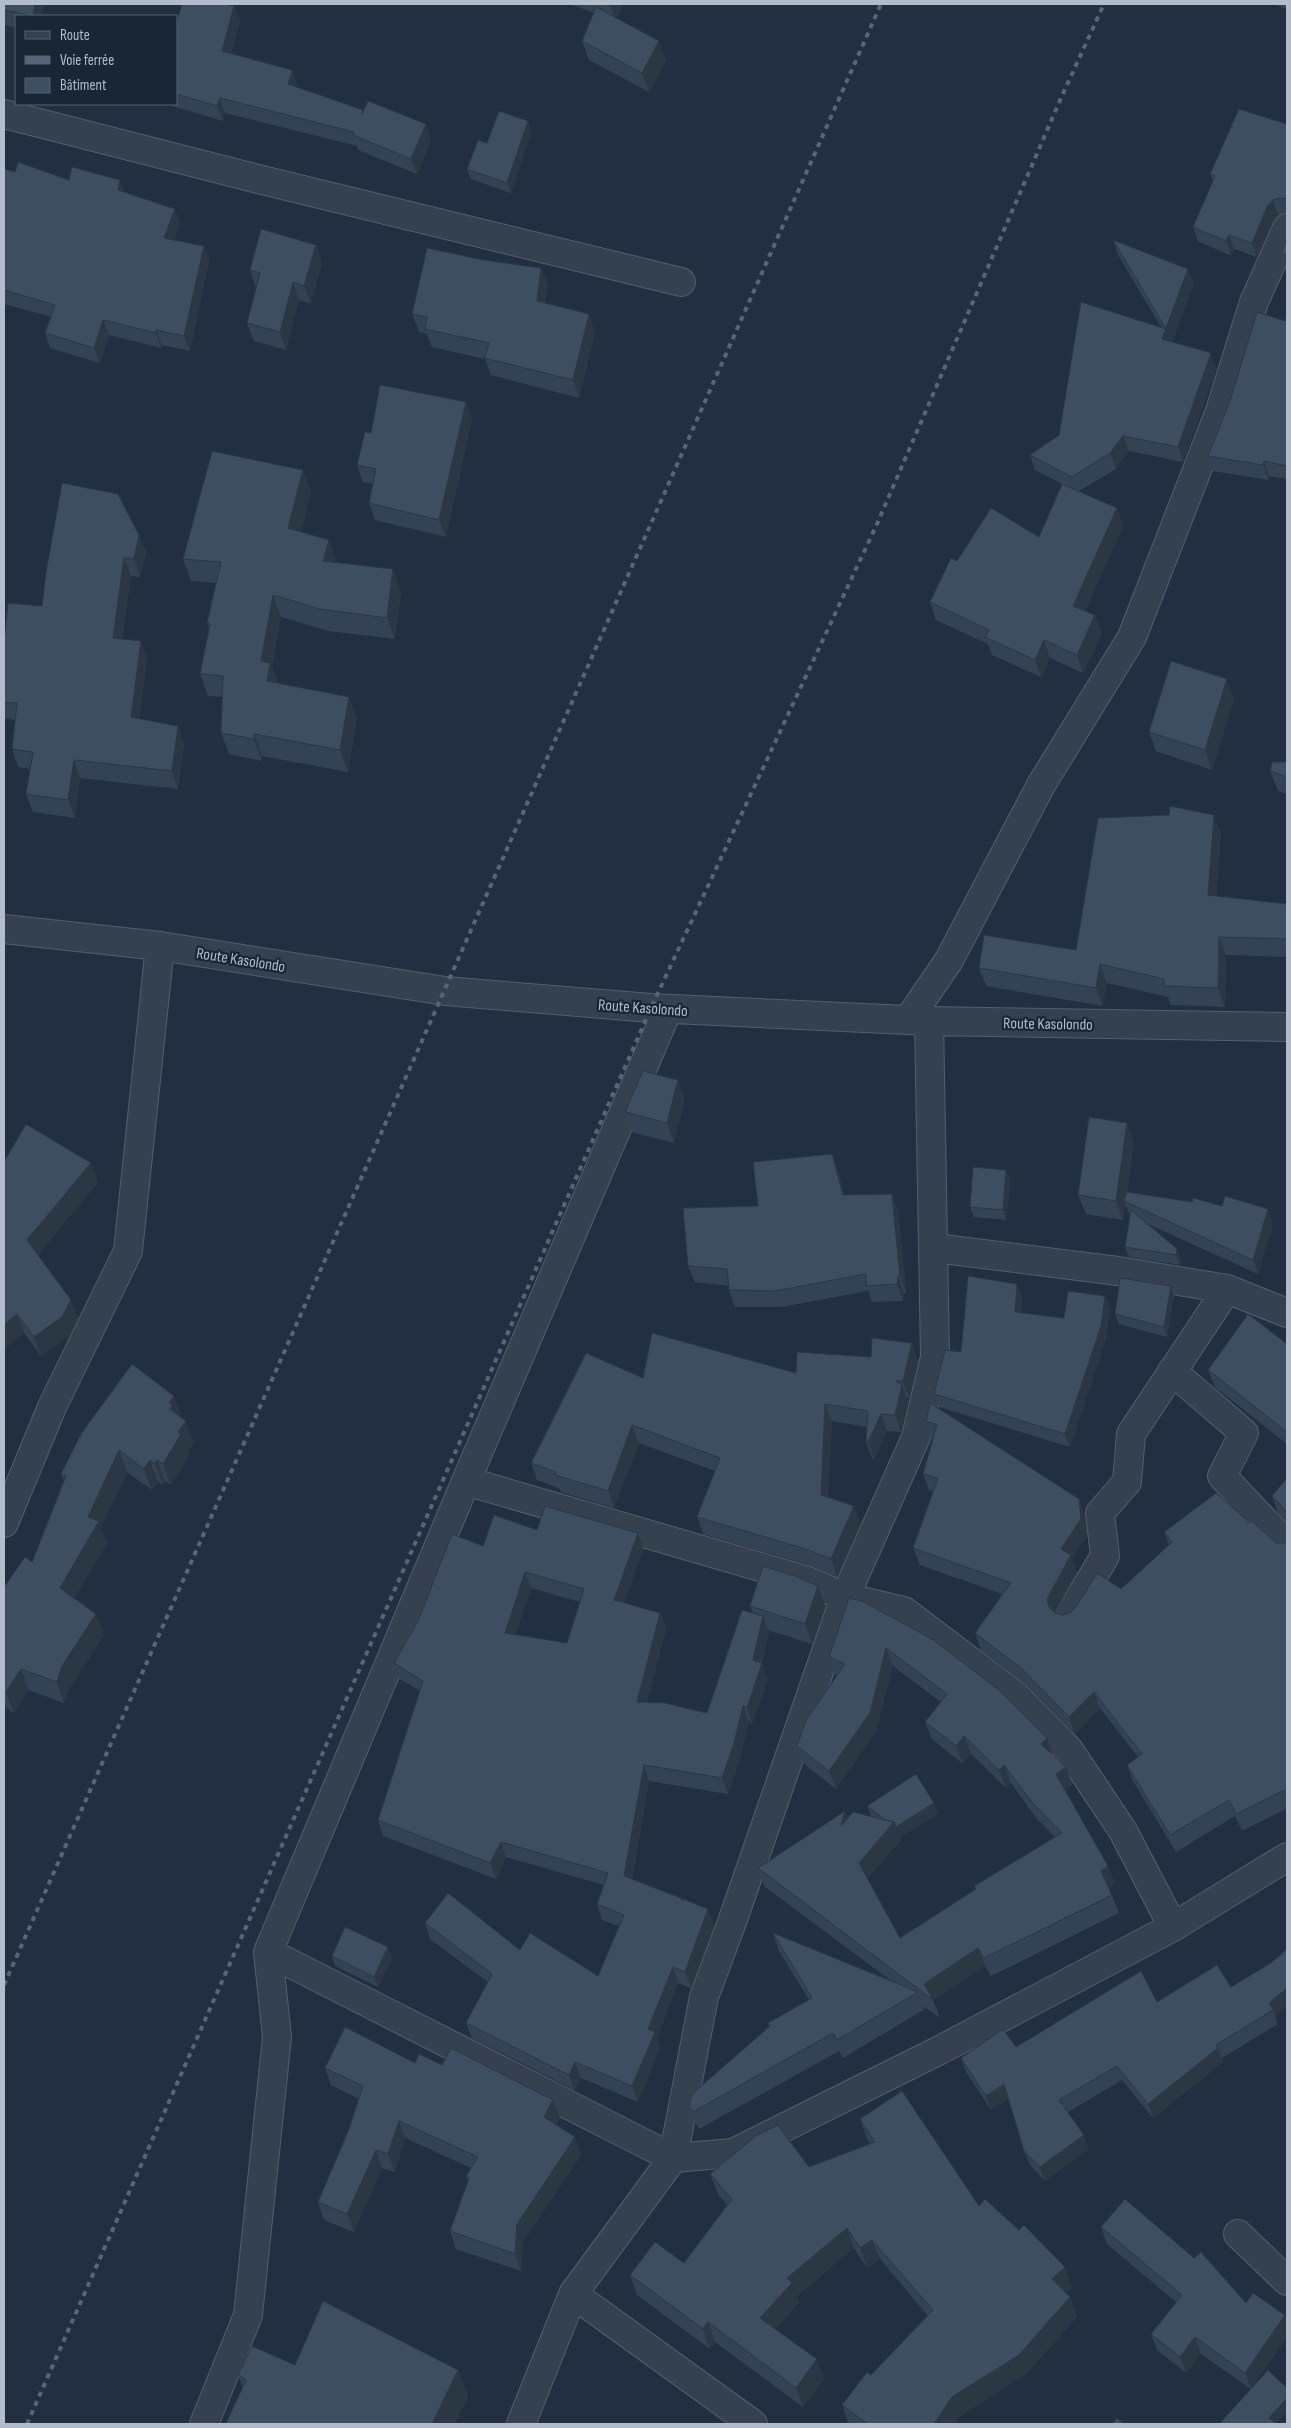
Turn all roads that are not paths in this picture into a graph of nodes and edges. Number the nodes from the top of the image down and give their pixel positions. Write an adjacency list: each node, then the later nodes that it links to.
1 (4, 114): 3 (street)
2 (1287, 228): 7 (street)
3 (681, 282)
4 (4, 930): 5 (street, Route Kasolondo)
5 (160, 946): 6 (street, Route Kasolondo); 14 (street)
6 (668, 1009): 7 (street, Route Kasolondo); 13 (street)
7 (919, 1020): 8 (street, Route Kasolondo); 9 (street)
8 (1287, 1027)
9 (935, 1248): 10 (street); 16 (street)
10 (1227, 1289): 11 (street); 12 (street)
11 (1287, 1313)
12 (1172, 1371): 15 (street); 17 (street)
13 (466, 1481): 16 (street); 20 (street)
14 (4, 1523)
15 (1287, 1545)
16 (845, 1597): 19 (street); 21 (street)
17 (1069, 1616)
18 (1287, 1858): 19 (street)
19 (1173, 1927): 21 (street)
20 (268, 1952): 21 (street); 25 (street)
21 (673, 2158): 24 (street)
22 (1238, 2234): 23 (street)
23 (1287, 2281)
24 (573, 2294): 26 (street); 27 (street)
25 (204, 2424)
26 (521, 2424)
27 (753, 2424)

